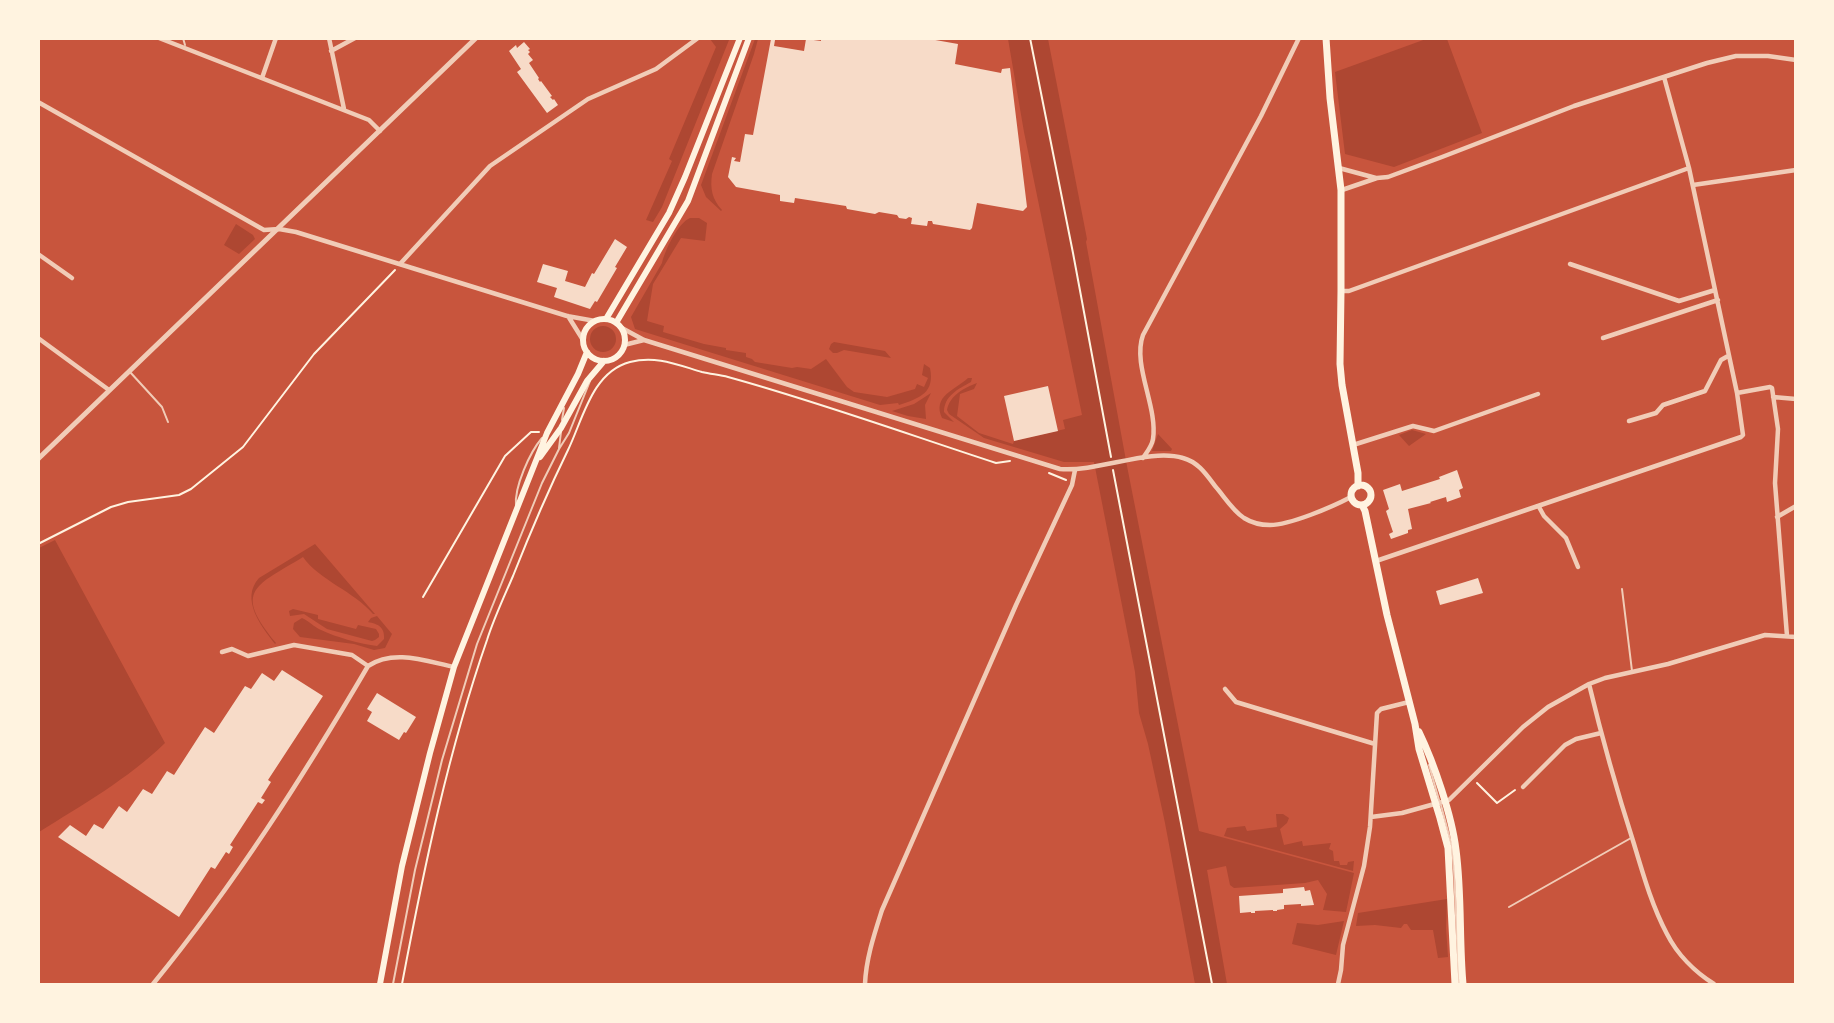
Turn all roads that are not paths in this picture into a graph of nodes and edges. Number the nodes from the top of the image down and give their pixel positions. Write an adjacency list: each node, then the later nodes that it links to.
1 (159, 38): 12 (street)
2 (183, 38): 12 (lane)
3 (276, 38): 16 (street)
4 (329, 38): 13 (street)
5 (355, 38): 13 (street)
6 (476, 38): 19 (street)
7 (698, 38): 28 (street)
8 (740, 38): 11 (street); 35 (main road)
9 (1300, 38): 60 (street)
10 (1325, 38): 20 (main road)
11 (749, 40): 37 (main road)
12 (186, 49): 16 (street)
13 (331, 51): 18 (street)
14 (1796, 60): 15 (street)
15 (1664, 77): 21 (street); 23 (street)
16 (262, 78): 18 (street)
17 (38, 102): 26 (street)
18 (345, 110): 19 (street)
19 (380, 131): 26 (street)
20 (1339, 168): 23 (street); 25 (main road)
21 (1689, 168): 24 (street); 32 (street)
22 (1796, 170): 24 (street)
23 (1377, 178): 25 (street)
24 (1693, 186): 31 (street)
25 (1341, 191): 32 (main road)
26 (279, 229): 28 (street); 46 (street)
27 (38, 254): 30 (street)
28 (400, 264): 34 (street)
29 (1570, 264): 31 (street)
30 (72, 278)
31 (1715, 290): 33 (street)
32 (1341, 291): 58 (main road)
33 (1718, 300): 39 (street); 44 (street)
34 (567, 316): 36 (street); 40 (street)
35 (606, 319): 36 (main road); 37 (main road)
36 (596, 321): 40 (main road)
37 (618, 325): 41 (street); 42 (main road)
38 (38, 338): 48 (street)
39 (1603, 338)
40 (583, 340): 43 (main road)
41 (644, 340): 42 (street); 63 (street)
42 (624, 345): 45 (main road)
43 (587, 352): 45 (main road); 51 (main road)
44 (1728, 356): 49 (street); 54 (street)
45 (604, 360): 47 (main road)
46 (129, 371): 48 (street); 55 (lane)
47 (595, 371): 56 (main road); 59 (lane)
48 (109, 390): 61 (street)
49 (1737, 393): 52 (street); 68 (street)
50 (1538, 394): 58 (street)
51 (565, 397): 56 (lane); 57 (main road)
52 (1773, 397): 53 (street); 70 (street)
53 (1796, 399)
54 (1629, 421)
55 (168, 422)
56 (561, 428): 59 (lane); 62 (main road)
57 (547, 432): 62 (main road); 69 (lane)
58 (1353, 445): 64 (main road)
59 (559, 449): 94 (lane)
60 (1143, 458): 63 (street); 65 (street)
61 (38, 459)
62 (535, 464): 69 (main road)
63 (1075, 470): 95 (street)
64 (1358, 486): 65 (main road); 66 (main road)
65 (1351, 497): 66 (main road)
66 (1362, 505): 71 (main road)
67 (1796, 506): 70 (street)
68 (1539, 507): 71 (street); 72 (street)
69 (516, 510): 78 (main road)
70 (1777, 517): 74 (street)
71 (1376, 561): 82 (main road)
72 (1578, 567)
73 (1622, 589): 79 (lane)
74 (1787, 636): 75 (street); 79 (street)
75 (1796, 637)
76 (222, 652): 77 (street)
77 (368, 666): 78 (street); 92 (street)
78 (454, 667): 93 (main road)
79 (1632, 672): 80 (street)
80 (1588, 684): 84 (street); 87 (street)
81 (1225, 689): 85 (street)
82 (1409, 702): 83 (main road); 85 (street)
83 (1415, 724): 87 (main road); 87 (main road)
84 (1601, 733): 86 (street); 89 (street)
85 (1375, 744): 88 (street)
86 (1523, 787)
87 (1440, 803): 88 (street); 97 (main road)
88 (1371, 817): 96 (street)
89 (1632, 837): 90 (lane); 91 (street)
90 (1509, 907)
91 (1709, 984)
92 (153, 985)
93 (380, 985)
94 (393, 985)
95 (865, 985)
96 (1338, 985)
97 (1459, 985)

